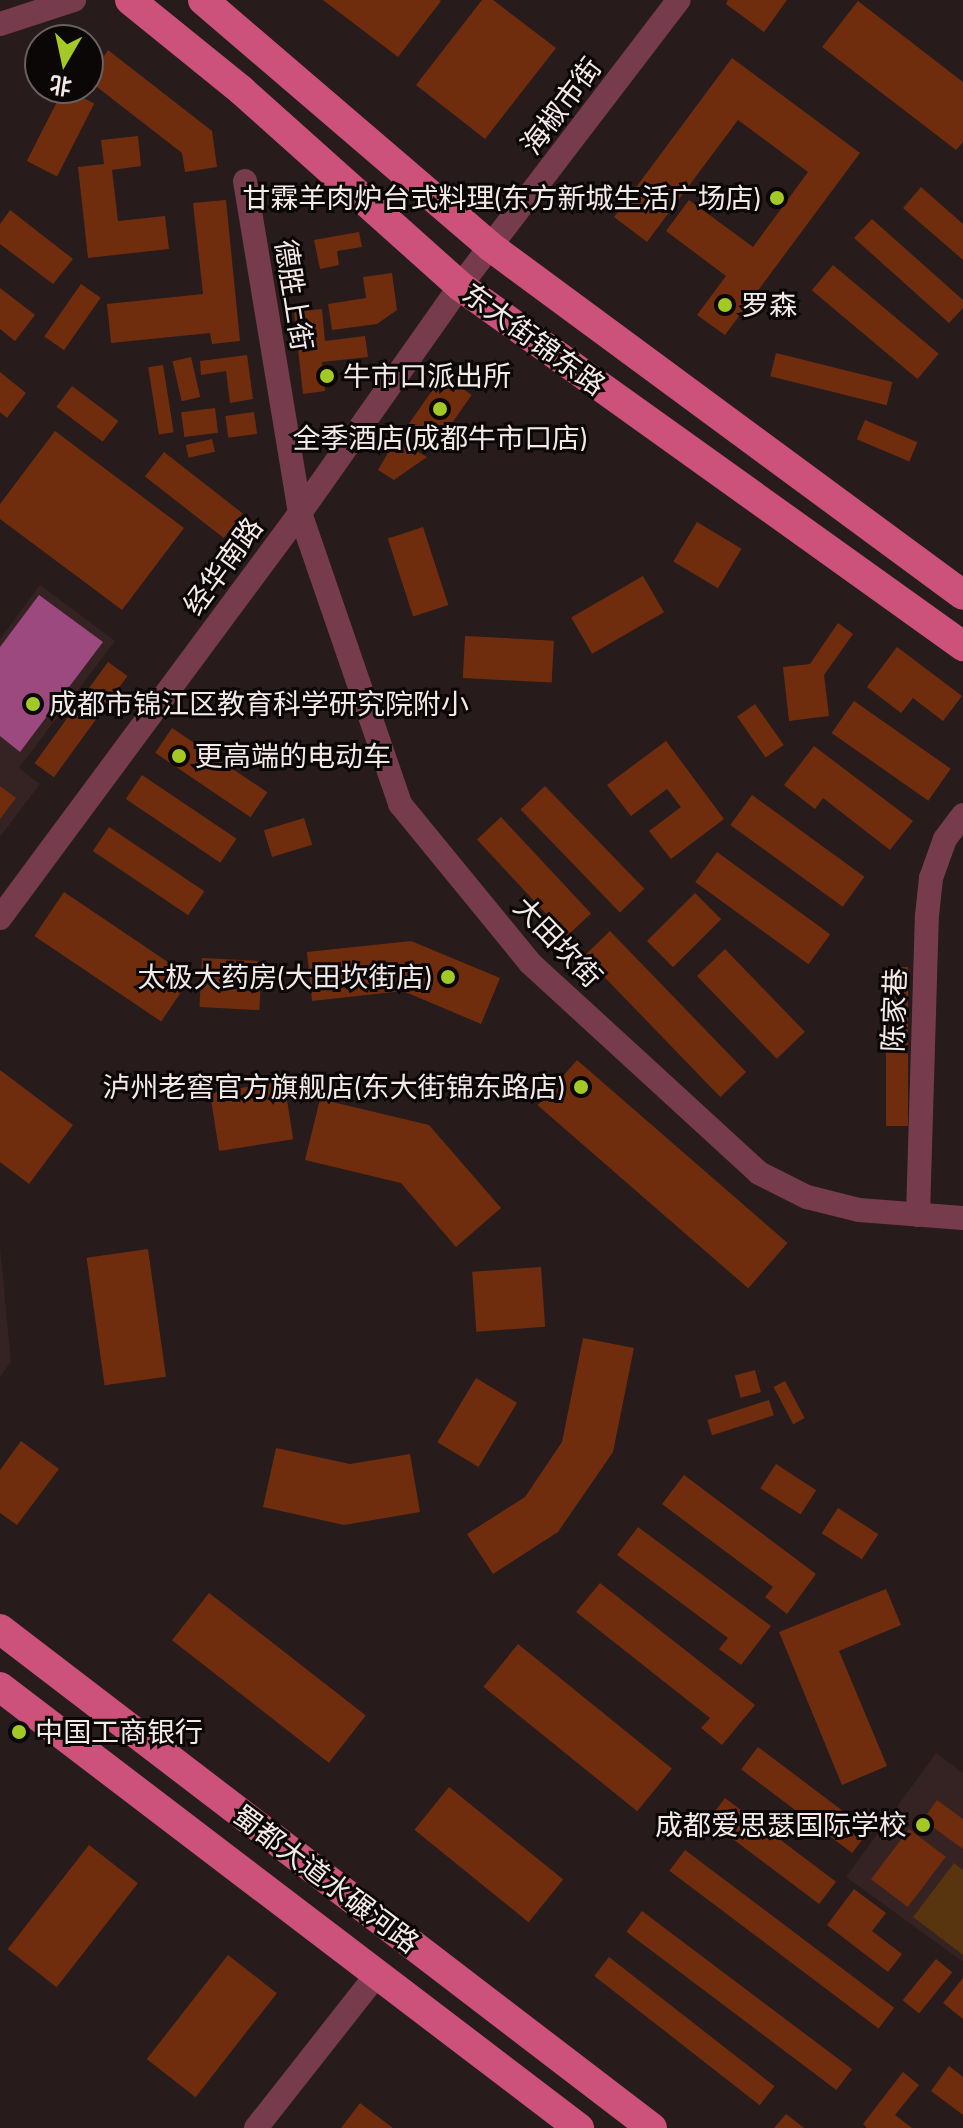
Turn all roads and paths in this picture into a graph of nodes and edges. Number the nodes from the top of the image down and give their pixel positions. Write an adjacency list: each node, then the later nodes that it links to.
1 (74, 0): 5 (street)
2 (130, 0): 8 (main road, 东大街锦东路)
3 (203, 0): 7 (main road, 东大街锦东路)
4 (679, 0): 7 (street, 海椒市街)
5 (0, 24)
6 (245, 181): 9 (street, 德胜上街)
7 (491, 247): 8 (street, 经华南路); 10 (main road, 东大街锦东路)
8 (460, 286): 9 (street, 经华南路); 11 (main road, 东大街锦东路)
9 (300, 513): 13 (street, 经华南路); 14 (street, 大田坎街)
10 (963, 595)
11 (963, 646)
12 (963, 815): 14 (street, 陈家巷)
13 (0, 918)
14 (918, 1215): 15 (street, 大田坎街)
15 (963, 1218)
16 (0, 1629): 21 (main road, 蜀都大道水碾河路)
17 (0, 1687): 18 (main road, 蜀都大道水碾河路)
18 (377, 1974): 19 (street); 20 (main road, 蜀都大道水碾河路)
19 (256, 2128)
20 (579, 2128)
21 (652, 2128)

